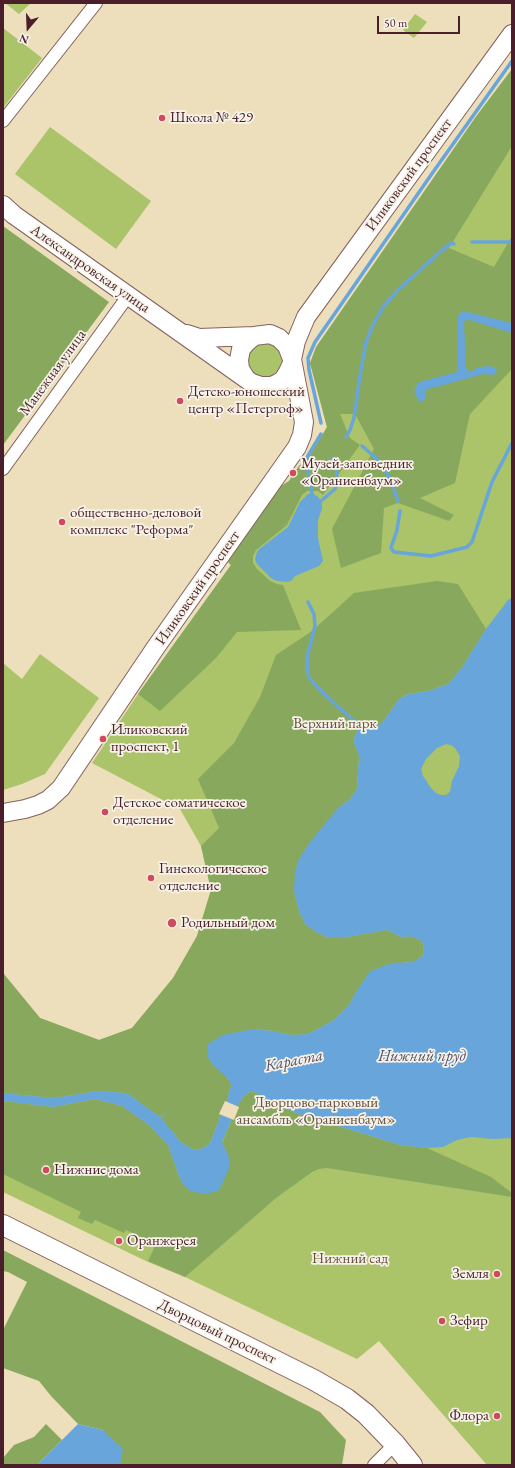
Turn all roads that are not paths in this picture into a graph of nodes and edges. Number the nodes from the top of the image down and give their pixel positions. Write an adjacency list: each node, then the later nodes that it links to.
1 (96, 3): 3 (street)
2 (512, 34): 6 (main road, Иликовский проспект)
3 (3, 121)
4 (3, 205): 5 (main road, Александровская улица)
5 (128, 296): 7 (main road, Александровская улица); 11 (street, Манежная улица)
6 (306, 317): 8 (main road, Иликовский проспект); 9 (main road, Иликовский проспект)
7 (179, 332): 8 (main road, Александровская улица); 10 (main road, Александровская улица)
8 (256, 336): 9 (main road); 10 (main road)
9 (292, 361): 10 (main road); 12 (main road, Иликовский проспект)
10 (248, 380)
11 (3, 470)
12 (3, 813)
13 (3, 1226): 14 (main road, Дворцовый проспект)
14 (395, 1444): 15 (street); 16 (main road, Дворцовый проспект)
15 (374, 1465)
16 (412, 1465)

